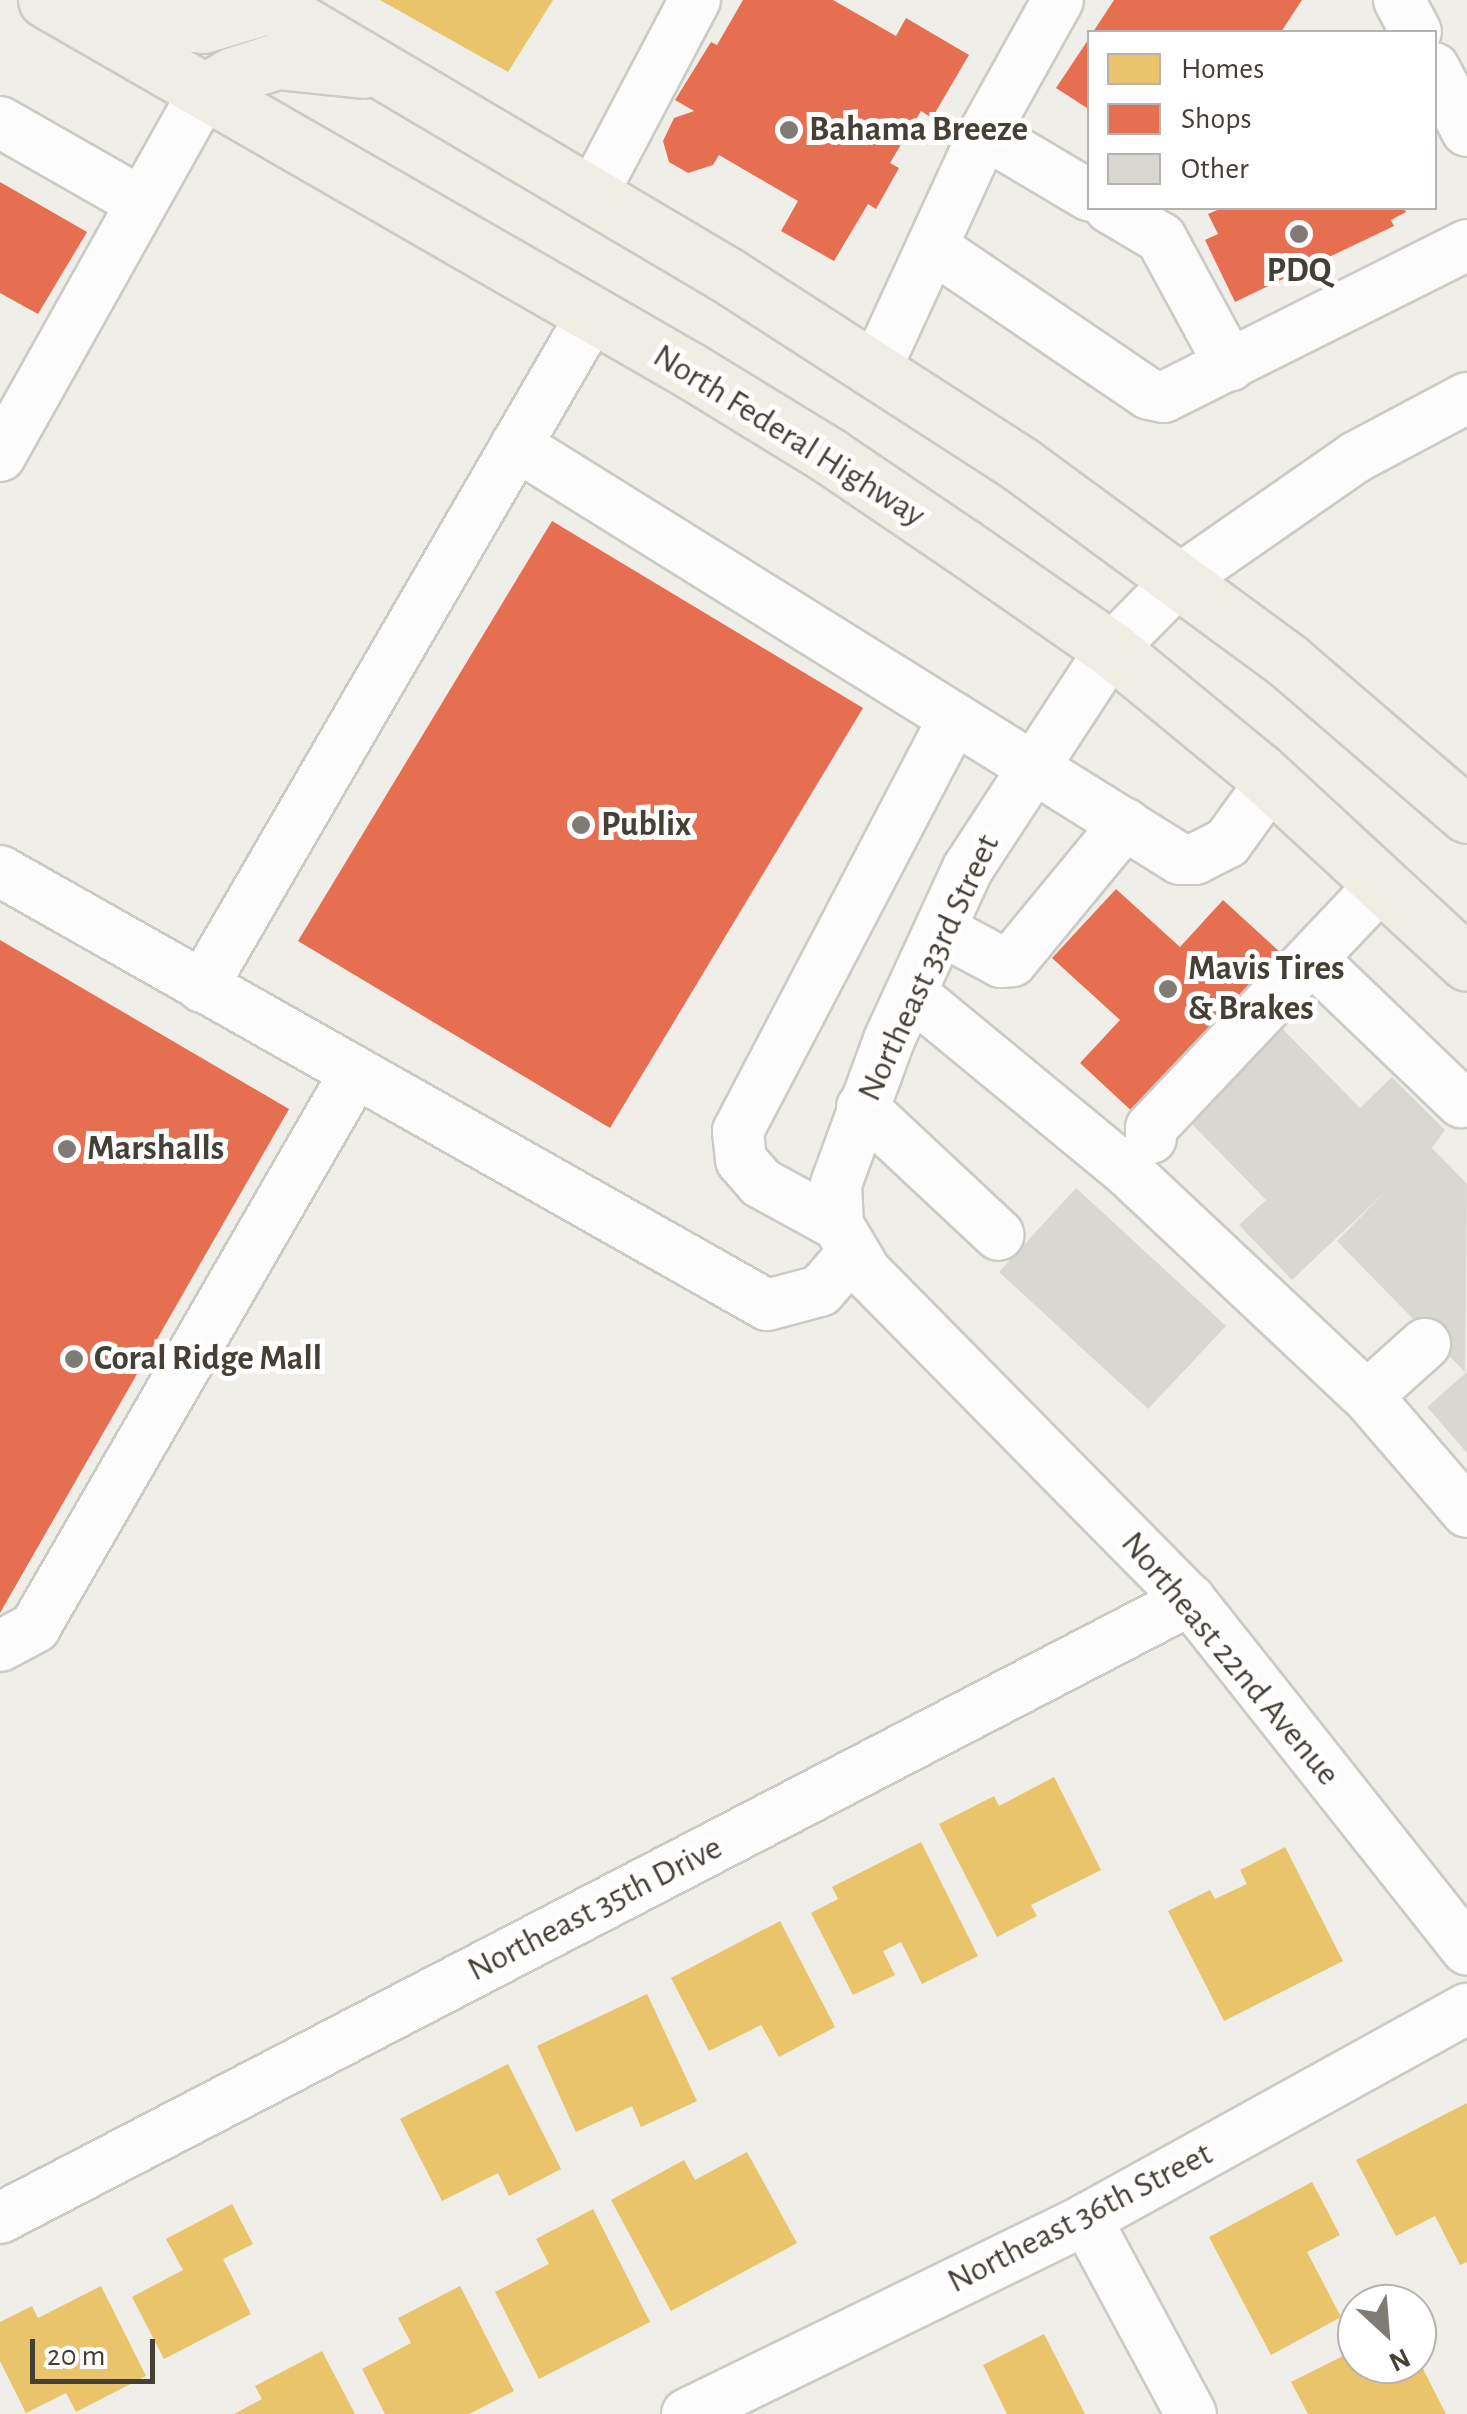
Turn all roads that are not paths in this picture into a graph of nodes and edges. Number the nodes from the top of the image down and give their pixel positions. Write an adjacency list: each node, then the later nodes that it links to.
1 (46, 0): 10 (main road, North Federal Highway)
2 (125, 0): 6 (main road)
3 (696, 0): 15 (street)
4 (1058, 0): 13 (street)
5 (1400, 0): 7 (street)
6 (268, 2): 8 (main road)
7 (1415, 30)
8 (382, 72): 10 (main road); 15 (main road)
9 (1437, 74): 12 (street)
10 (205, 92): 16 (street); 21 (main road, North Federal Highway)
11 (0, 122): 16 (street)
12 (1467, 131)
13 (984, 133): 14 (street); 20 (street)
14 (1087, 194)
15 (591, 197): 23 (main road)
16 (142, 203): 26 (street)
17 (1119, 210): 18 (street)
18 (1173, 222): 22 (street)
19 (1467, 245): 22 (street)
20 (934, 248): 22 (street); 23 (street)
21 (592, 315): 25 (street); 28 (main road, North Federal Highway)
22 (1230, 366)
23 (876, 368): 27 (main road)
24 (1467, 398): 27 (street, Northeast 33rd Street)
25 (516, 446): 29 (street); 39 (street)
26 (0, 456)
27 (1179, 580): 28 (street, Northeast 33rd Street); 32 (main road)
28 (1112, 649): 30 (street, Northeast 33rd Street); 31 (main road, North Federal Highway)
29 (954, 718): 30 (street); 46 (street)
30 (1033, 768): 33 (street); 36 (street, Northeast 33rd Street)
31 (1271, 782): 33 (street); 35 (main road, North Federal Highway)
32 (1467, 815)
33 (1125, 824): 36 (street)
34 (0, 871): 39 (street)
35 (1383, 882): 37 (street); 38 (main road, North Federal Highway)
36 (941, 930): 40 (street, Northeast 33rd Street)
37 (1312, 959): 42 (street); 44 (street)
38 (1467, 963)
39 (202, 986): 41 (street)
40 (911, 993): 43 (street, Northeast 33rd Street); 48 (street)
41 (355, 1073): 46 (street); 51 (street)
42 (1461, 1102)
43 (862, 1107): 45 (street); 46 (street, Northeast 33rd Street)
44 (1151, 1138)
45 (999, 1235)
46 (845, 1239): 50 (street, Northeast 22nd Avenue)
47 (1425, 1344): 48 (street)
48 (1367, 1396): 49 (street)
49 (1467, 1512)
50 (1190, 1600): 52 (street, Northeast 22nd Avenue); 54 (street, Northeast 35th Drive)
51 (0, 1646)
52 (1467, 1948)
53 (1467, 2009): 55 (street, Northeast 36th Street)
54 (0, 2218)
55 (1086, 2219): 56 (street, Northeast 36th Street); 57 (street)
56 (687, 2414)
57 (1191, 2414)

